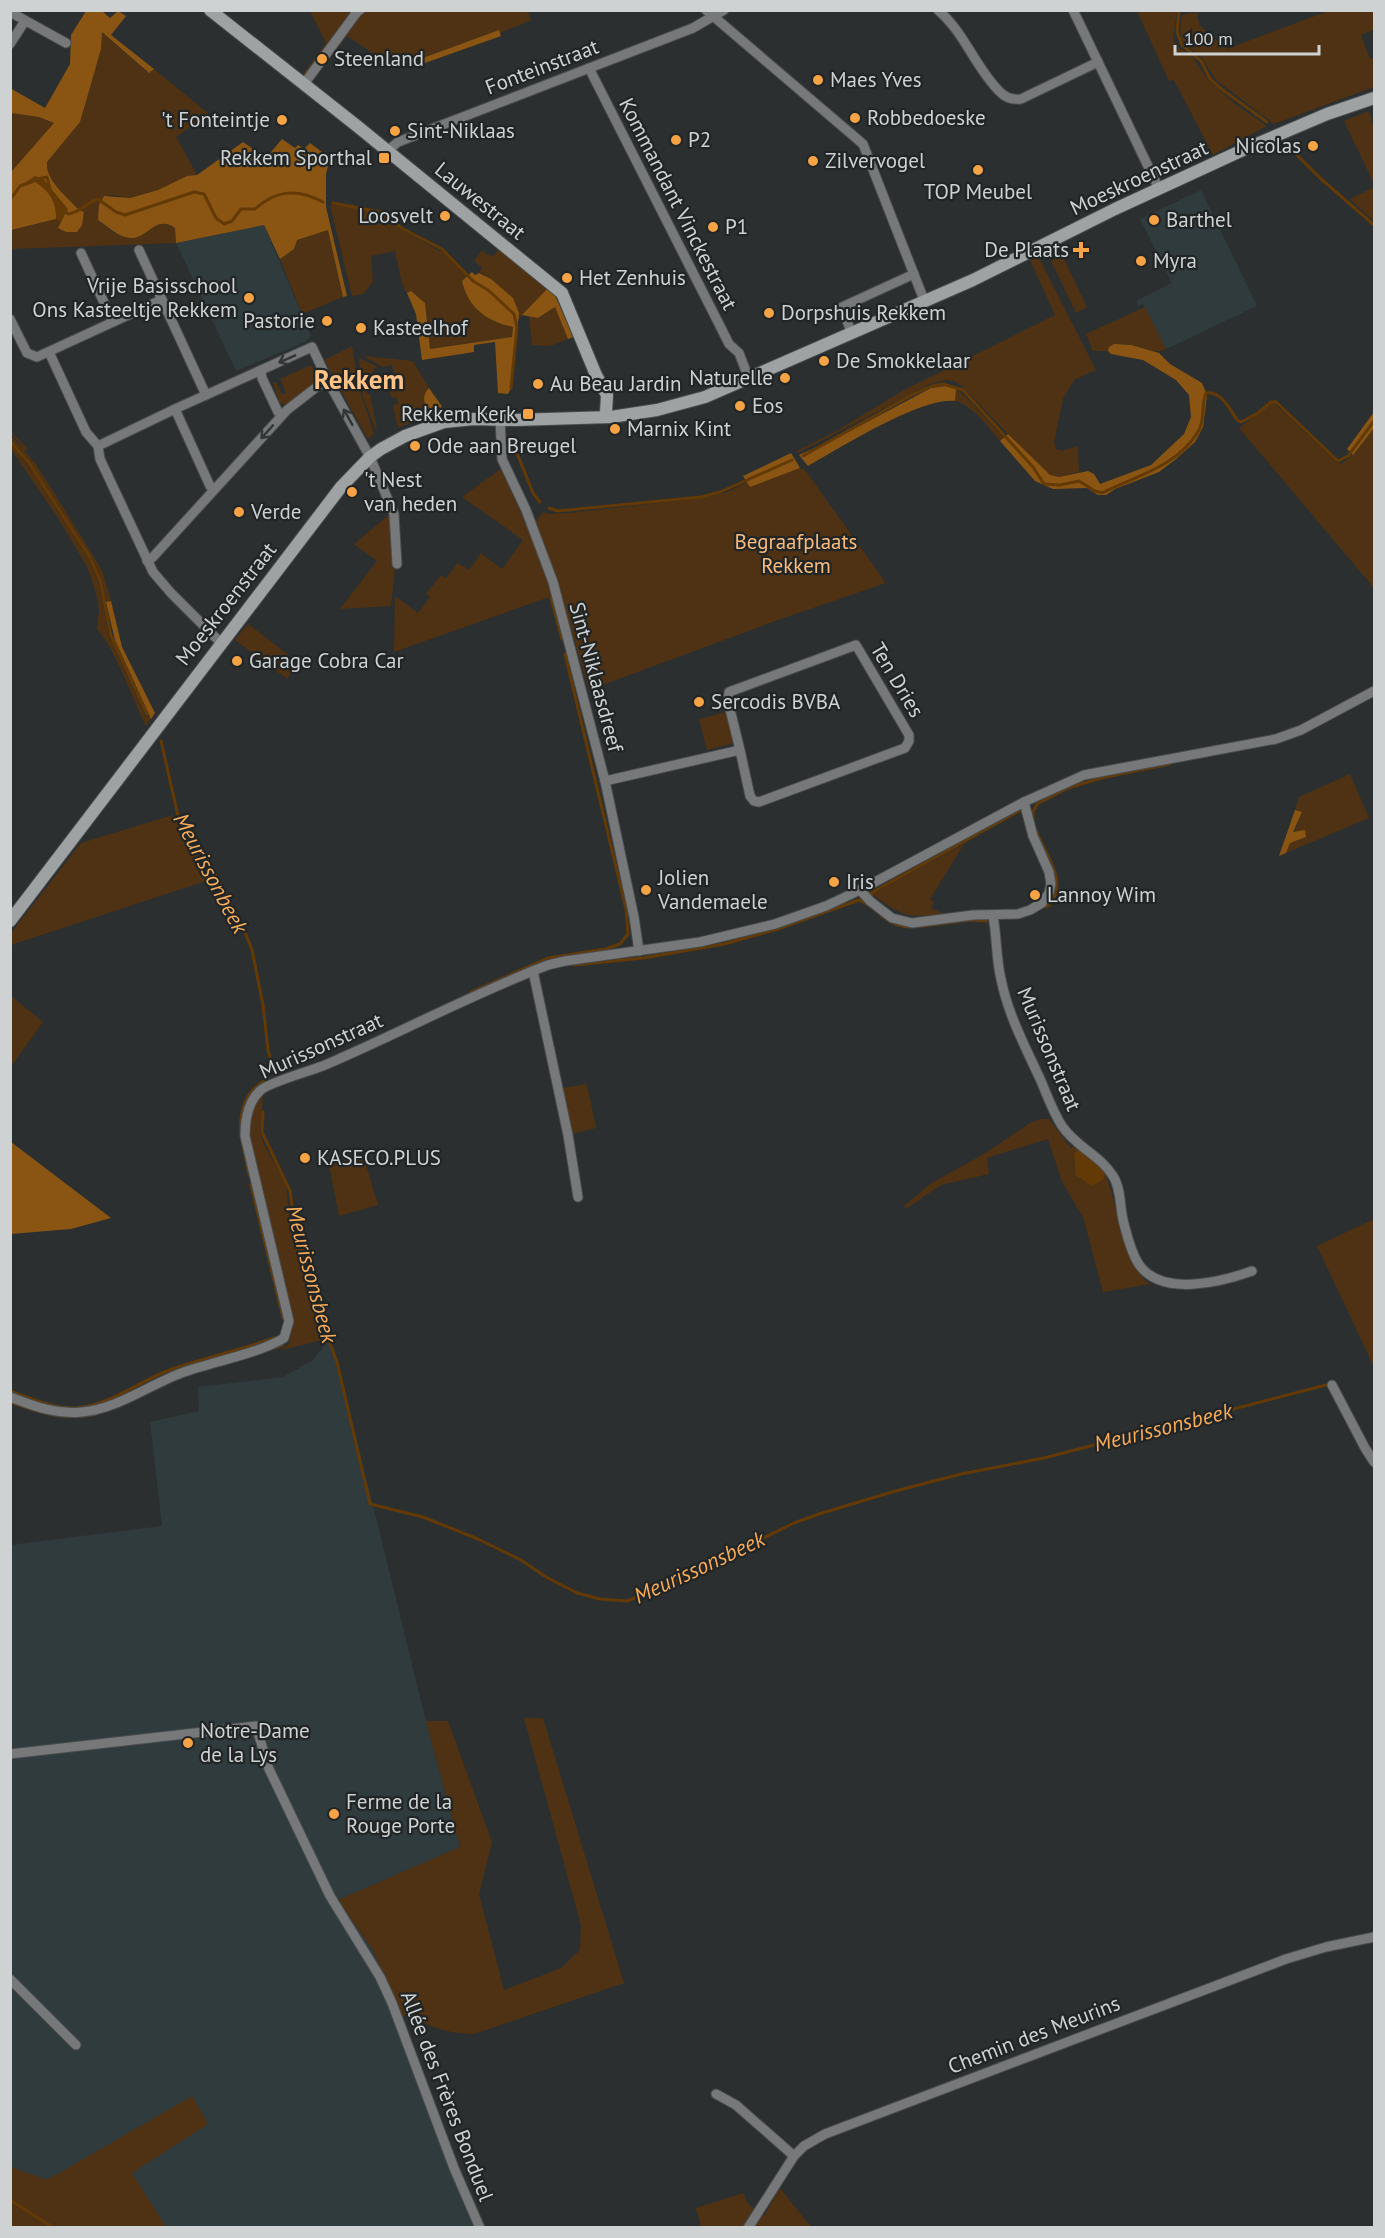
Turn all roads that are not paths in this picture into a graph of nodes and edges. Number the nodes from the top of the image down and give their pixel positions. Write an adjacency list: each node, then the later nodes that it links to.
1 (210, 10): 13 (main road, Lauwestraat)
2 (360, 10): 13 (street)
3 (724, 10): 7 (street, Fonteinstraat)
4 (938, 10): 11 (street)
5 (1073, 10): 11 (street)
6 (10, 12): 8 (street)
7 (709, 14): 12 (street, Fonteinstraat); 19 (street)
8 (25, 21): 9 (street); 10 (street)
9 (66, 43)
10 (10, 44)
11 (1098, 62): 16 (street)
12 (589, 68): 15 (street, Fonteinstraat); 27 (street, Kommandant Vinckestraat)
13 (304, 84): 15 (main road, Lauwestraat)
14 (1374, 98): 16 (main road, Moeskroenstraat)
15 (387, 151): 32 (main road, Lauwestraat)
16 (1159, 189): 21 (main road, Moeskroenstraat)
17 (139, 250): 20 (street)
18 (81, 253): 23 (street)
19 (914, 274): 21 (street); 24 (street)
20 (161, 300): 23 (street); 29 (street)
21 (924, 300): 24 (main road, Moeskroenstraat)
22 (10, 319): 25 (street)
23 (113, 322): 25 (street)
24 (851, 332): 27 (main road, Moeskroenstraat)
25 (49, 352): 34 (street)
26 (261, 372): 28 (street, one-way to 26); 29 (street); 31 (street)
27 (749, 379): 32 (main road, Moeskroenstraat)
28 (328, 381): 31 (street); 35 (street, one-way to 28)
29 (206, 395): 30 (street)
30 (175, 409): 34 (street); 36 (street)
31 (282, 415): 36 (street, one-way to 36)
32 (608, 415): 33 (main road, Moeskroenstraat)
33 (500, 419): 35 (main road, Moeskroenstraat); 42 (street, Sint-Niklaasdreef)
34 (98, 446): 37 (street)
35 (369, 454): 38 (street); 39 (main road, Moeskroenstraat)
36 (215, 489): 37 (street)
37 (147, 561): 39 (street)
38 (397, 564)
39 (221, 643): 46 (main road, Moeskroenstraat)
40 (1374, 690): 43 (street, Murissonstraat)
41 (740, 750): 41 (street, Ten Dries); 42 (street)
42 (605, 781): 47 (street, Sint-Niklaasdreef)
43 (1024, 802): 44 (street, Murissonstraat); 45 (street)
44 (860, 890): 45 (street); 47 (street, Murissonstraat)
45 (993, 916): 50 (street, Murissonstraat)
46 (10, 921)
47 (639, 951): 48 (street, Murissonstraat)
48 (533, 971): 49 (street); 52 (street, Murissonstraat)
49 (578, 1197)
50 (1252, 1271)
51 (1332, 1385): 53 (street)
52 (10, 1397)
53 (1374, 1462)
54 (10, 1754): 60 (street, Allée des Frères Bonduel)
55 (1374, 1937): 59 (street, Chemin des Meurins)
56 (10, 1979): 57 (street)
57 (76, 2045)
58 (716, 2094): 59 (street)
59 (794, 2156): 61 (street, Chemin des Meurins)
60 (480, 2228)
61 (748, 2228)

